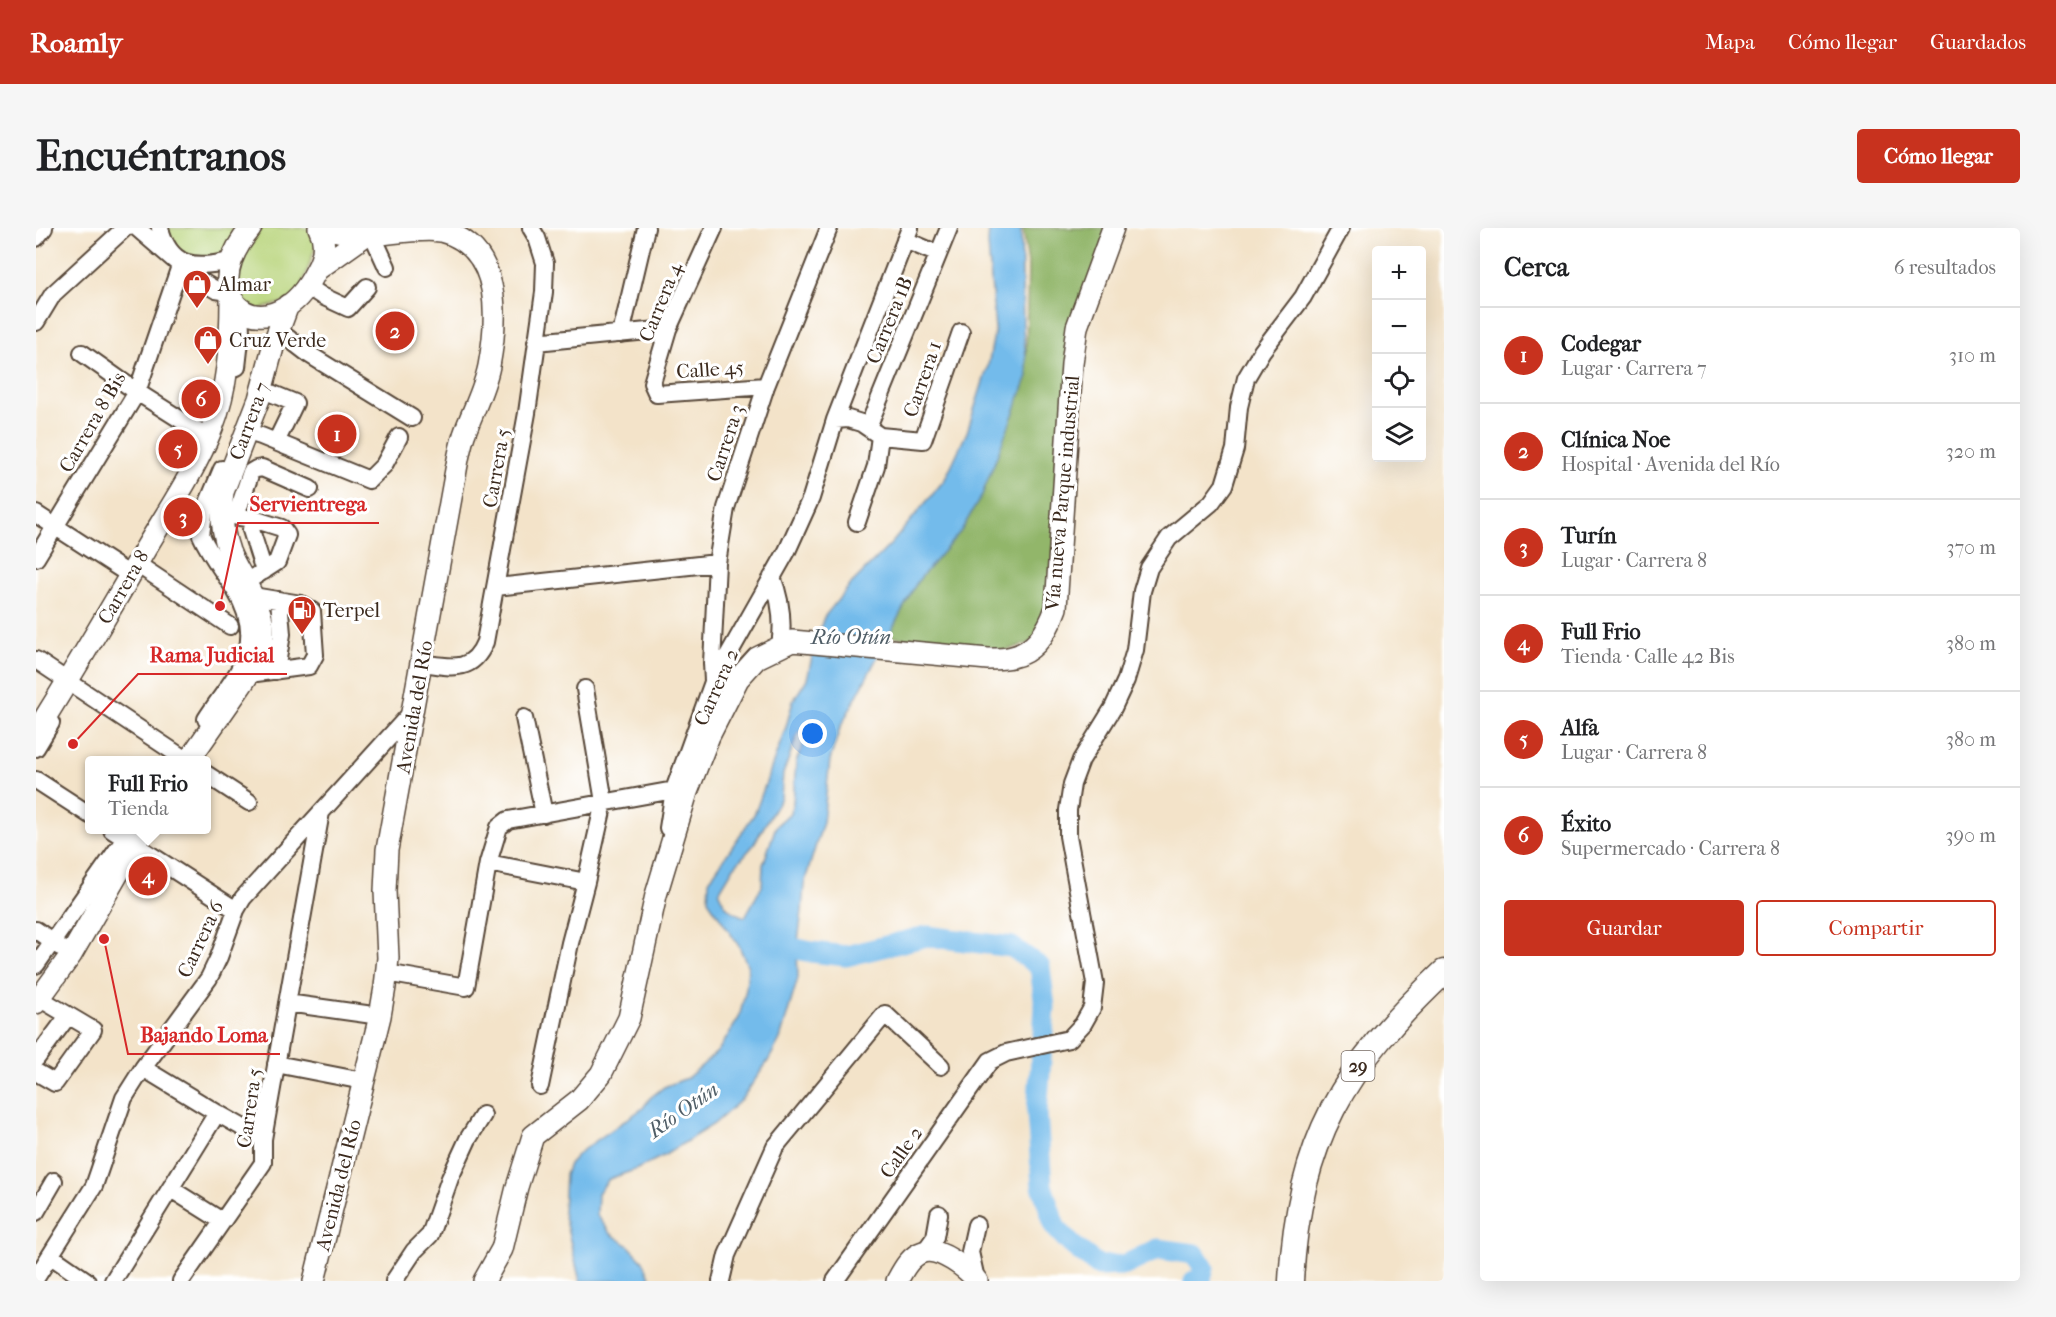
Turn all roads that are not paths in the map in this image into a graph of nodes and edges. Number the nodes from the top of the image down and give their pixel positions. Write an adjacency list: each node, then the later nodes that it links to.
1 (44, 228): 18 (street)
2 (125, 228): 27 (street)
3 (137, 228): 20 (street)
4 (160, 228): 20 (street)
5 (251, 228): 21 (main road)
6 (319, 228): 23 (main road)
7 (328, 228): 17 (main road, Avenida del Río)
8 (531, 228): 31 (street, Carrera 5)
9 (646, 228): 30 (street)
10 (714, 228): 28 (street, Carrera 4)
11 (829, 228): 33 (street, Carrera 3)
12 (949, 228): 19 (street, Carrera 1B)
13 (1113, 228): 57 (main road, Vía nueva Parque industrial)
14 (1341, 228): 121 (street, Calle 2)
15 (403, 229): 17 (main road, Avenida del Río); 59 (main road, Avenida del Río)
16 (907, 234): 19 (street); 38 (street, Carrera 2)
17 (369, 235): 22 (street); 23 (main road, Avenida del Río)
18 (36, 238)
19 (938, 254): 40 (street, Carrera 1B)
20 (176, 261): 21 (street); 25 (street); 35 (street, Carrera 8 Bis)
21 (230, 261): 25 (main road, Carrera 8)
22 (387, 267)
23 (313, 277): 24 (street); 26 (main road, Avenida del Río)
24 (368, 287)
25 (233, 300): 26 (main road); 41 (main road, Carrera 8); 51 (street)
26 (282, 317): 34 (main road, Carrera 7); 37 (street); 70 (street)
27 (36, 322)
28 (668, 329): 30 (street); 36 (street, Carrera 4)
29 (961, 332): 40 (street, Carrera 1)
30 (621, 334): 31 (street)
31 (536, 342): 54 (street, Carrera 5)
32 (82, 353): 35 (street)
33 (766, 386): 36 (street, Calle 45); 50 (street, Carrera 3)
34 (261, 389): 39 (main road, Carrera 7); 43 (street)
35 (137, 392): 41 (street); 48 (street, Carrera 8 Bis)
36 (657, 394)
37 (412, 418)
38 (835, 420): 40 (street); 52 (street, Carrera 2)
39 (247, 432): 43 (street); 46 (main road, Carrera 7)
40 (874, 432): 47 (street, Carrera 1B)
41 (208, 437): 51 (main road, Carrera 8)
42 (399, 437): 43 (street)
43 (276, 442)
44 (310, 489): 46 (street)
45 (36, 514): 48 (street)
46 (236, 516): 53 (street); 53 (main road, Carrera 7); 53 (street)
47 (857, 522)
48 (55, 527): 49 (street, Carrera 8 Bis); 51 (street)
49 (36, 558)
50 (717, 563): 54 (street); 63 (street, Carrera 3)
51 (137, 569): 56 (street); 62 (main road, Carrera 8)
52 (772, 577): 57 (street); 63 (street, Carrera 2)
53 (254, 583): 55 (street); 61 (main road, Carrera 7)
54 (496, 586): 59 (street, Carrera 5)
55 (279, 600): 60 (street); 60 (street)
56 (230, 626)
57 (786, 644): 83 (main road)
58 (36, 660): 62 (street)
59 (422, 663): 65 (main road, Avenida del Río)
60 (276, 671): 61 (street)
61 (249, 674): 71 (main road, Carrera 7)
62 (71, 682): 67 (main road, Carrera 8); 68 (street); 69 (street)
63 (713, 682): 74 (street, Carrera 2)
64 (585, 689): 76 (street)
65 (414, 711): 77 (street, Carrera 6); 90 (main road, Avenida del Río)
66 (524, 718): 79 (street)
67 (36, 732)
68 (36, 747)
69 (178, 756)
70 (186, 756)
71 (187, 756)
72 (211, 777): 75 (street)
73 (36, 780): 78 (street)
74 (674, 790): 76 (street); 83 (street, Carrera 2)
75 (249, 802)
76 (603, 802): 79 (street); 82 (street)
77 (321, 811): 84 (street, Carrera 6); 92 (street, Carrera 5)
78 (85, 812)
79 (544, 814): 81 (street)
80 (129, 834): 84 (street); 86 (street); 87 (main road)
81 (488, 863): 82 (street); 90 (street)
82 (586, 882): 101 (street)
83 (656, 895): 113 (main road, Carrera 2)
84 (236, 910): 98 (street, Carrera 6)
85 (36, 930): 86 (street)
86 (53, 941): 87 (street); 88 (street)
87 (71, 955): 91 (main road)
88 (36, 965)
89 (1444, 972): 123 (highway, 29)
90 (386, 973): 94 (main road, Avenida del Río)
91 (38, 1000): 93 (street)
92 (287, 1003): 94 (street); 96 (street, Carrera 5)
93 (68, 1016): 95 (street); 99 (street)
94 (380, 1016): 100 (main road, Avenida del Río)
95 (36, 1059)
96 (276, 1064): 100 (street); 104 (street, Carrera 5)
97 (941, 1066): 120 (street)
98 (143, 1068): 102 (street); 112 (street, Carrera 6)
99 (36, 1072)
100 (363, 1081): 118 (main road, Avenida del Río)
101 (540, 1086)
102 (217, 1113): 104 (street); 106 (street)
103 (483, 1115): 119 (street)
104 (263, 1138): 109 (street, Carrera 5)
105 (54, 1181): 107 (street)
106 (171, 1189): 109 (street); 116 (street)
107 (36, 1212)
108 (939, 1214): 111 (street)
109 (222, 1221): 117 (street, Carrera 5)
110 (976, 1225): 114 (street)
111 (925, 1251): 114 (main road); 122 (main road)
112 (42, 1266): 115 (street)
113 (489, 1280)
114 (977, 1280)
115 (87, 1281)
116 (113, 1281)
117 (181, 1281)
118 (314, 1281)
119 (394, 1281)
120 (721, 1281)
121 (835, 1281)
122 (897, 1281)
123 (1292, 1281)

